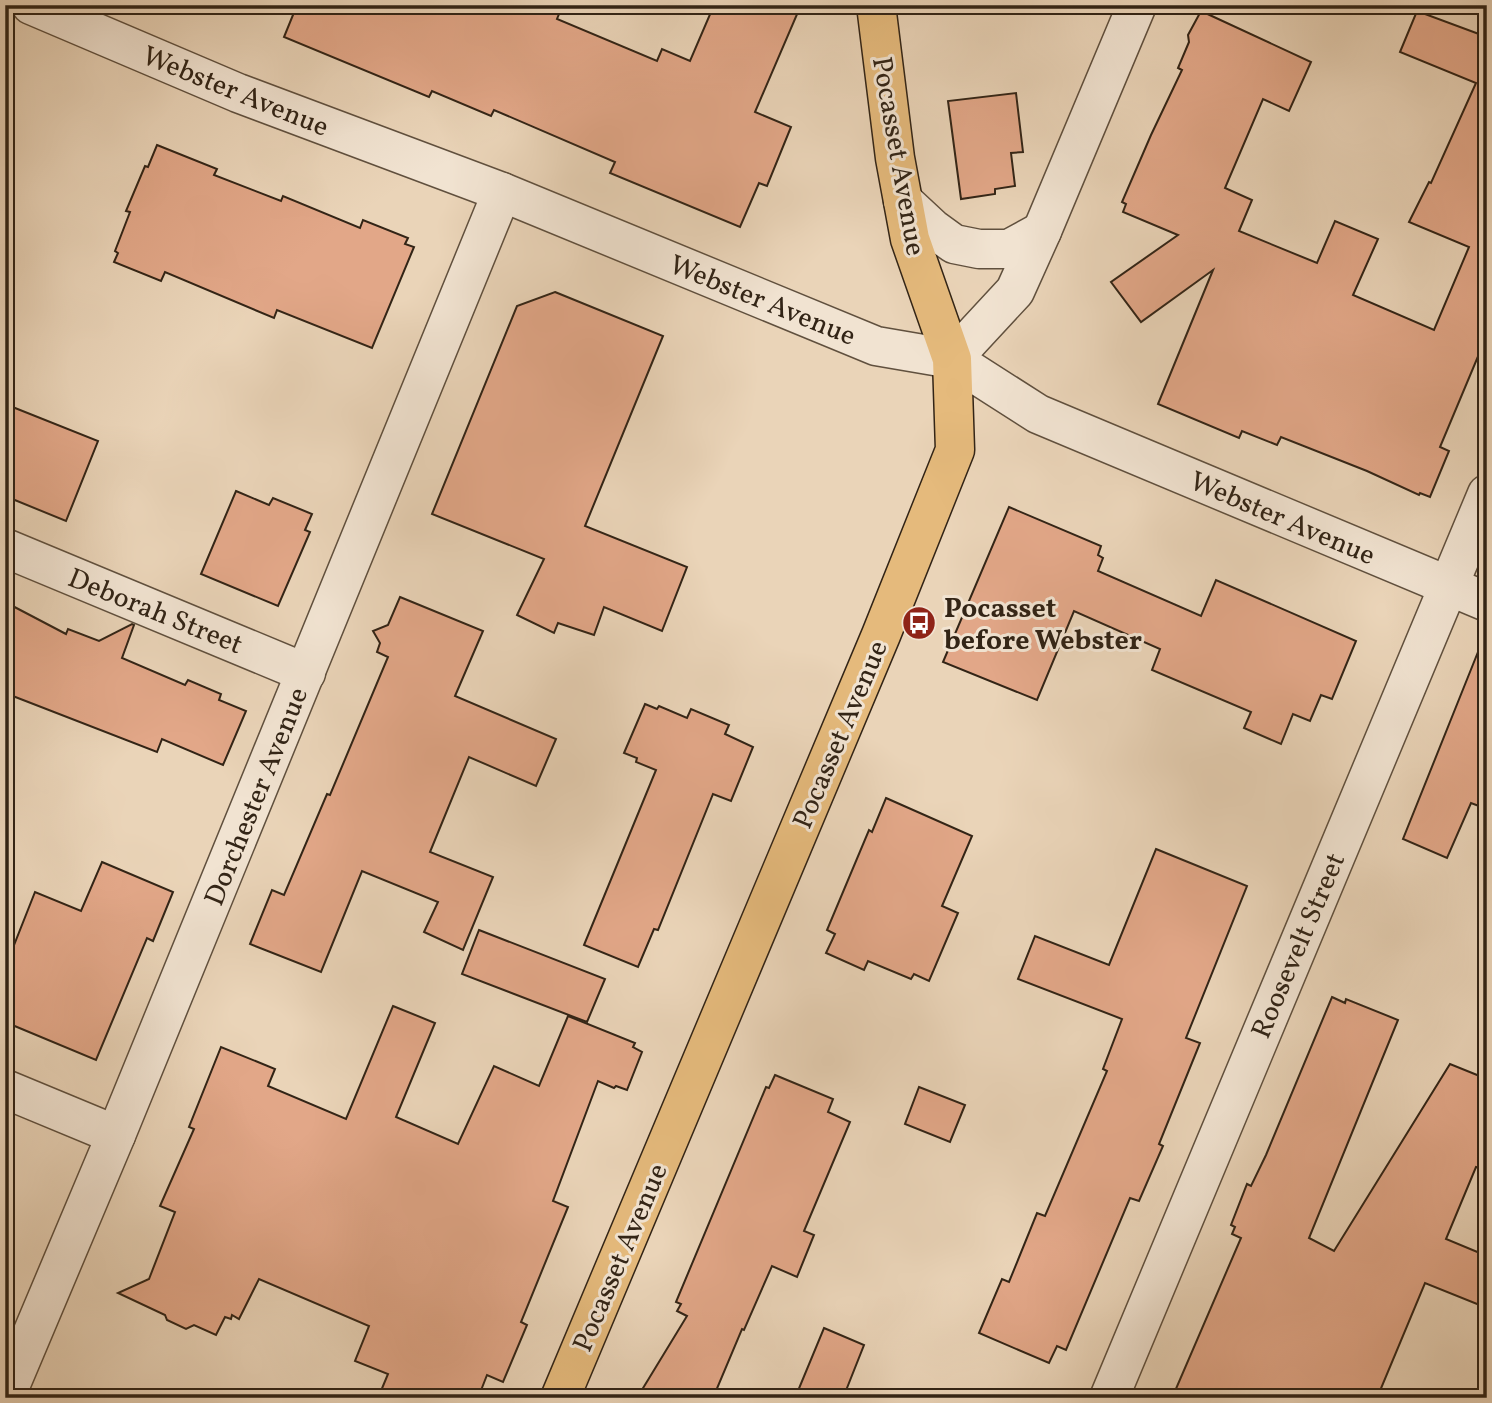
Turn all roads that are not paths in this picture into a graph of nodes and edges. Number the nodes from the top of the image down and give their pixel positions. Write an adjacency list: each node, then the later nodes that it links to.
1 (32, 5): 4 (street, Webster Avenue)
2 (876, 5): 5 (main road, Pocasset Avenue)
3 (1137, 5): 6 (street)
4 (502, 192): 7 (street, Webster Avenue); 12 (street, Dorchester Avenue)
5 (903, 201): 6 (street); 7 (main road, Pocasset Avenue)
6 (1042, 231): 7 (street)
7 (951, 359): 10 (street, Webster Avenue); 16 (main road, Pocasset Avenue)
8 (1487, 494): 10 (street, Roosevelt Street)
9 (5, 548): 12 (street, Deborah Street)
10 (1447, 585): 11 (street, Webster Avenue); 17 (street, Roosevelt Street)
11 (1487, 603)
12 (306, 673): 14 (street, Dorchester Avenue)
13 (5, 1089): 14 (street)
14 (116, 1135): 15 (street, Dorchester Avenue)
15 (5, 1398)
16 (560, 1398)
17 (1109, 1398)

